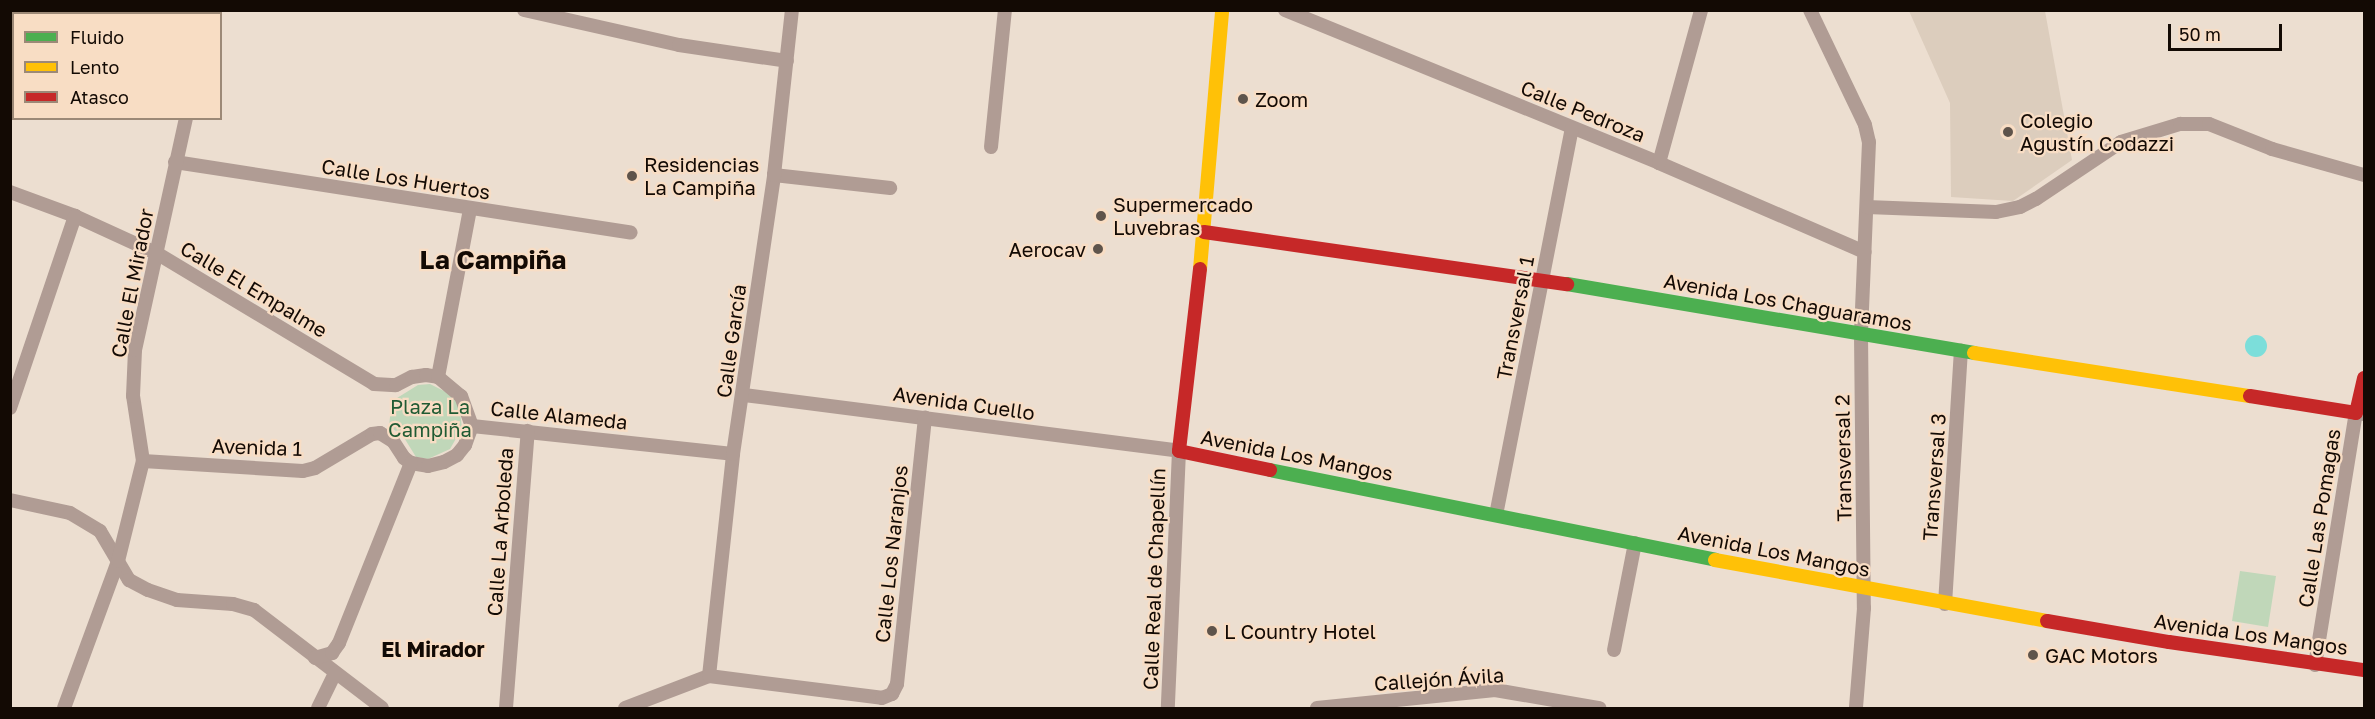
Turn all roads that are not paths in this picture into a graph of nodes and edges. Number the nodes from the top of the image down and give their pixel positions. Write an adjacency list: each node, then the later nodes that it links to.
1 (524, 10): 8 (street)
2 (792, 10): 8 (street, Calle García)
3 (1005, 10): 11 (street)
4 (1222, 10): 21 (street)
5 (1285, 10): 10 (street, Calle Pedroza)
6 (1701, 10): 13 (street)
7 (1810, 10): 18 (street, Transversal 2)
8 (787, 61): 14 (street, Calle García)
9 (186, 120): 12 (street, Calle El Mirador)
10 (1572, 128): 13 (street, Calle Pedroza); 25 (street, Transversal 1)
11 (992, 147)
12 (175, 162): 19 (street, Calle Los Huertos); 24 (street, Calle El Mirador)
13 (1659, 163): 23 (street, Calle Pedroza)
14 (774, 175): 16 (street); 30 (street, Calle García)
15 (2364, 175): 18 (street)
16 (890, 188)
17 (10, 192): 20 (street, Calle El Empalme)
18 (1868, 207): 23 (street, Transversal 2)
19 (470, 209): 22 (street, Calle Los Huertos); 28 (street)
20 (75, 216): 24 (street, Calle El Empalme); 31 (street)
21 (1204, 232): 25 (street, Avenida Los Chaguaramos); 36 (street)
22 (631, 233)
23 (1865, 252): 26 (street, Transversal 2)
24 (158, 254): 28 (street, Calle El Empalme); 38 (street, Calle El Mirador)
25 (1542, 280): 26 (street, Avenida Los Chaguaramos); 41 (street, Transversal 1)
26 (1861, 335): 27 (street, Avenida Los Chaguaramos); 44 (street, Transversal 2)
27 (1961, 351): 32 (street, Avenida Los Chaguaramos); 45 (street, Transversal 3)
28 (438, 377): 34 (street, Calle Alameda)
29 (2364, 378): 32 (street, Calle Las Pomagas)
30 (744, 395): 33 (street, Avenida Cuello); 37 (street, Calle García)
31 (10, 408)
32 (2360, 414): 48 (street, Calle Las Pomagas)
33 (926, 417): 36 (street, Avenida Cuello); 51 (street, Calle Los Naranjos)
34 (472, 426): 35 (street, Calle Alameda); 39 (street)
35 (528, 431): 37 (street, Calle Alameda); 55 (street, Calle La Arboleda)
36 (1179, 451): 41 (street, Avenida Los Mangos); 57 (street, Calle Real de Chapellín)
37 (733, 454): 51 (street, Calle García)
38 (143, 461): 39 (street, Avenida 1); 43 (street, Calle El Mirador)
39 (411, 463): 47 (street)
40 (10, 500): 43 (street)
41 (1496, 515): 42 (street, Avenida Los Mangos)
42 (1635, 543): 44 (street, Avenida Los Mangos); 46 (street)
43 (118, 561): 47 (street); 52 (street, Calle El Mirador)
44 (1864, 590): 45 (street, Avenida Los Mangos); 60 (street, Transversal 2)
45 (1945, 604): 48 (street, Avenida Los Mangos)
46 (1614, 650)
47 (315, 658): 50 (street)
48 (2315, 665): 49 (street, Avenida Los Mangos)
49 (2364, 670)
50 (334, 673): 53 (street); 54 (street)
51 (708, 676): 56 (street)
52 (64, 708)
53 (318, 708)
54 (382, 708)
55 (506, 708)
56 (624, 708)
57 (1168, 708)
58 (1317, 708): 59 (street, Callejón Ávila)
59 (1599, 708)
60 (1856, 708)

